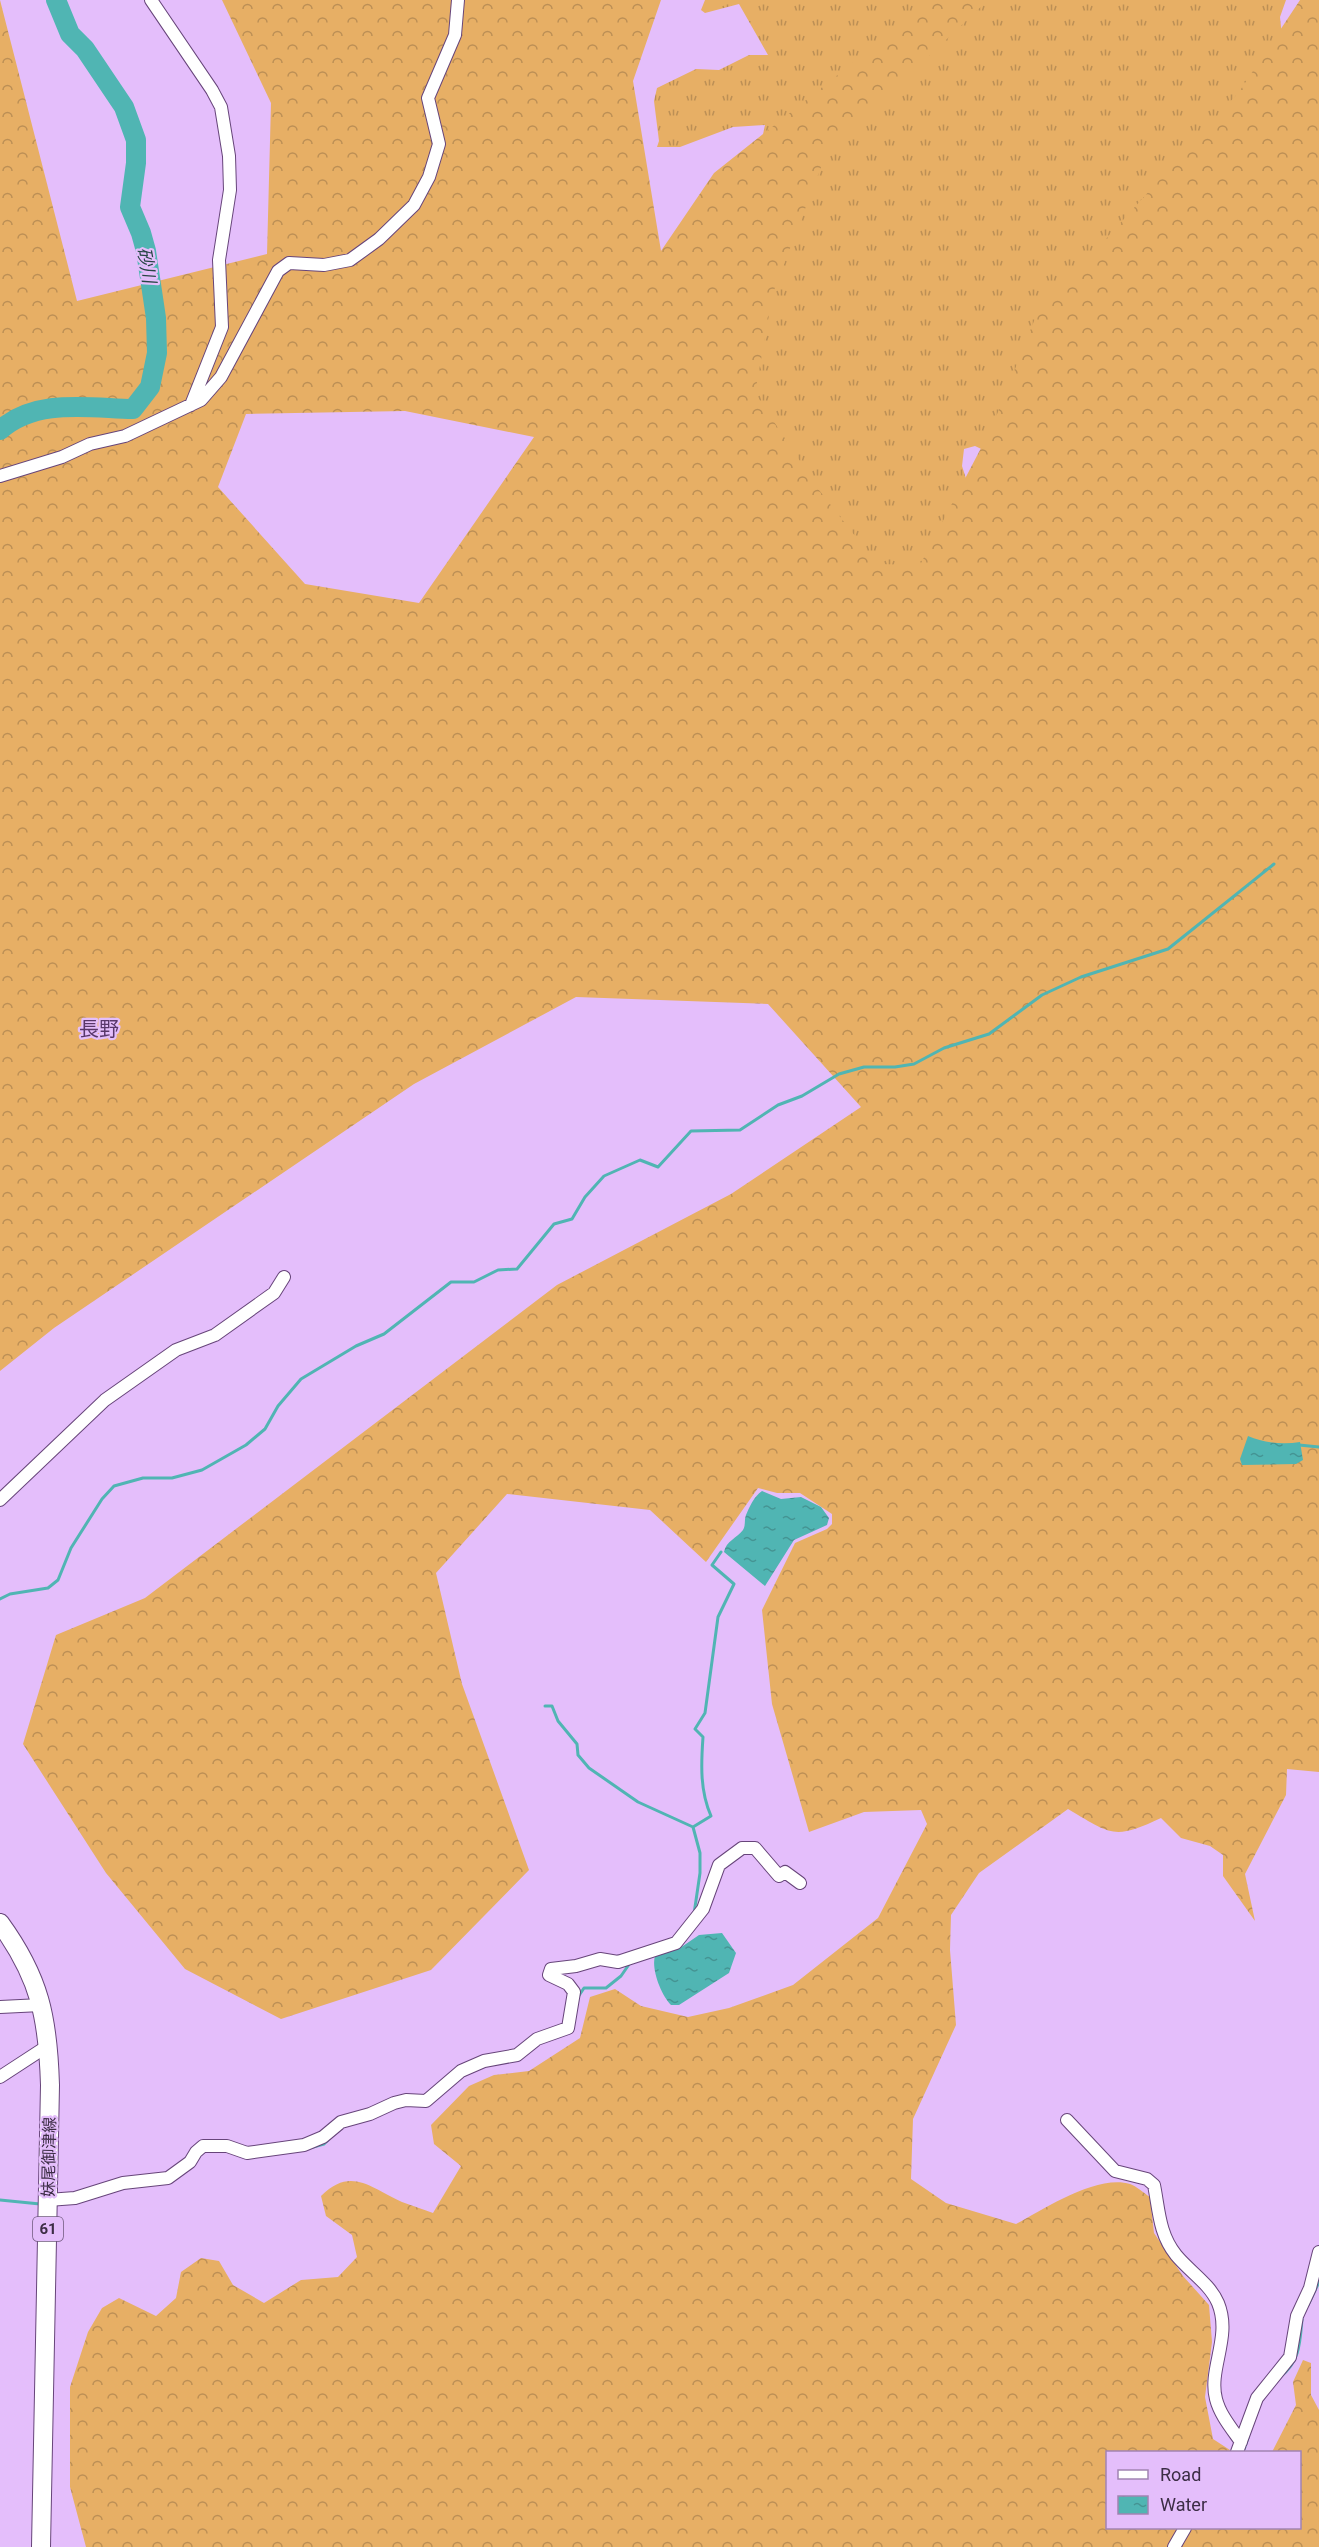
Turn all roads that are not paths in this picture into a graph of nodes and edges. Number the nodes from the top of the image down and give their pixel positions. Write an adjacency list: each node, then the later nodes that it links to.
1 (151, 0): 3 (street)
2 (458, 0): 3 (street)
3 (191, 405): 4 (street)
4 (0, 476)
5 (284, 1277): 6 (street)
6 (0, 1500)
7 (801, 1882): 14 (street)
8 (2, 1927): 9 (main road, 妹尾御津線 / 61)
9 (41, 2005): 10 (street); 11 (main road, 妹尾御津線 / 61)
10 (0, 2007)
11 (49, 2045): 12 (street); 14 (main road, 妹尾御津線 / 61)
12 (0, 2077)
13 (1067, 2120): 16 (street)
14 (48, 2200): 18 (main road, 妹尾御津線 / 61)
15 (1319, 2252): 16 (street)
16 (1239, 2447)
17 (1184, 2529): 19 (street)
18 (41, 2547)
19 (1174, 2547)

